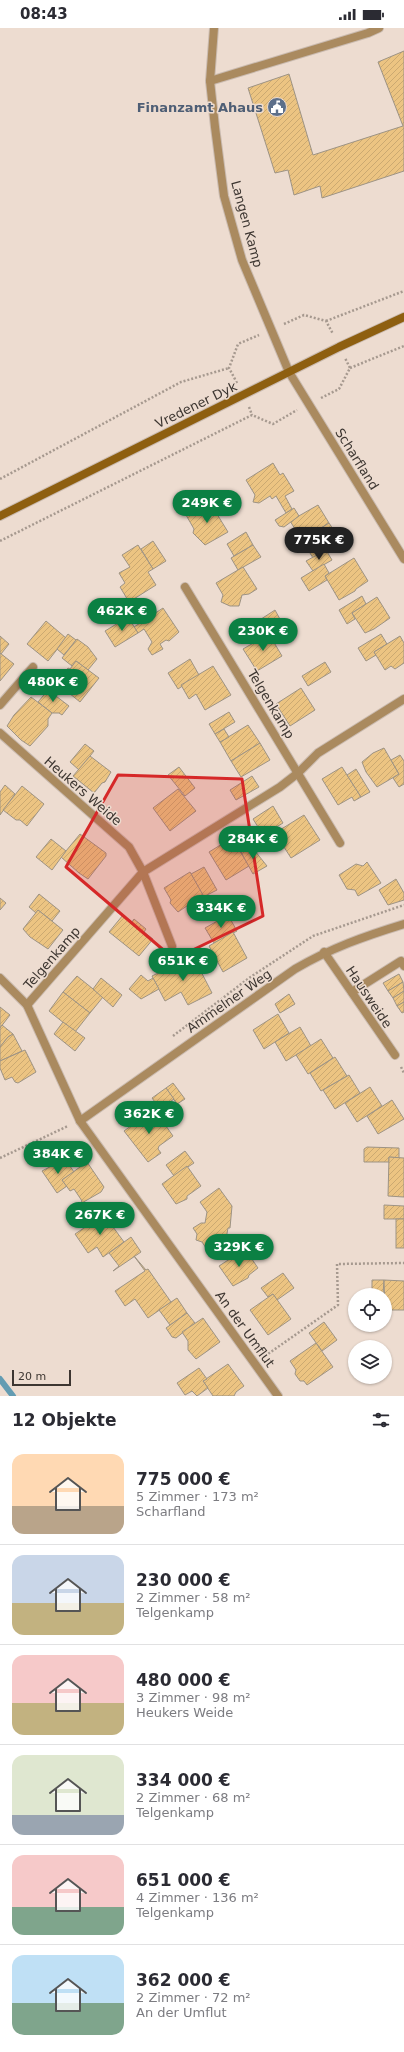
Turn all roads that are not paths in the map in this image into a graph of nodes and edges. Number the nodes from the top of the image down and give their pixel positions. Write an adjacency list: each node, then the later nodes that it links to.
1 (214, 28): 3 (street, Langen Kamp)
2 (379, 28): 3 (street)
3 (210, 81): 5 (street, Langen Kamp)
4 (404, 317): 5 (main road, Vredener Dyk)
5 (289, 372): 6 (main road, Vredener Dyk); 7 (street, Scharfland)
6 (0, 516)
7 (404, 558)
8 (186, 587): 13 (street, Telgenkamp)
9 (33, 667): 11 (street)
10 (404, 699): 13 (street, Telgenkamp)
11 (0, 705)
12 (0, 733): 15 (street, Heukers Weide)
13 (298, 773): 14 (street, Telgenkamp); 15 (street, Telgenkamp)
14 (340, 842)
15 (143, 872): 17 (street); 22 (street, Telgenkamp)
16 (404, 924): 18 (street, Ammelner Weg)
17 (172, 946)
18 (324, 952): 21 (street, Hausweide); 24 (street, Ammelner Weg)
19 (404, 966): 21 (street)
20 (0, 978): 22 (street)
21 (352, 992): 23 (street, Hausweide)
22 (27, 1005): 24 (street)
23 (394, 1055)
24 (80, 1121): 25 (street, An der Umflut)
25 (278, 1396)

